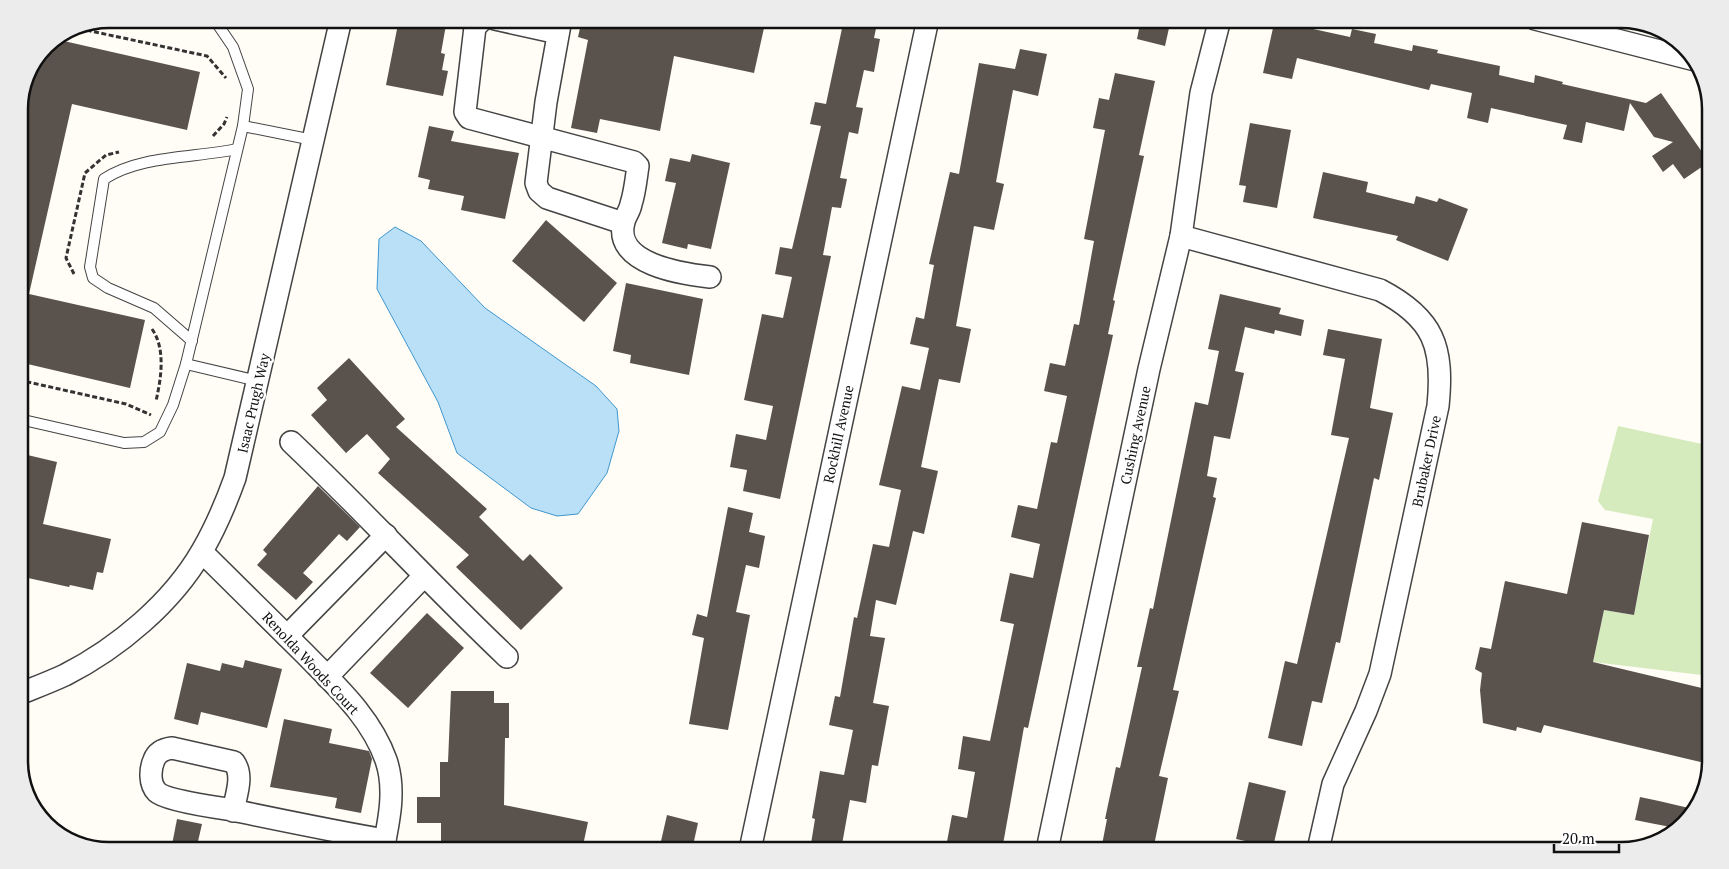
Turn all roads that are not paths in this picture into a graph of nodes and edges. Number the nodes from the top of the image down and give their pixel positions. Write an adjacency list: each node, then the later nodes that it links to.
1 (220, 28): 9 (lane)
2 (340, 28): 11 (street, Isaac Prugh Way)
3 (475, 28): 10 (street)
4 (559, 28): 10 (street)
5 (926, 28): 31 (street, Rockhill Avenue)
6 (1218, 28): 14 (street, Cushing Avenue)
7 (1570, 28): 8 (street)
8 (1682, 57)
9 (242, 126): 11 (lane); 12 (lane)
10 (542, 138): 13 (street); 13 (street)
11 (314, 140): 18 (street, Isaac Prugh Way)
12 (237, 149): 16 (lane); 16 (lane)
13 (623, 223): 15 (street)
14 (1181, 236): 32 (street, Cushing Avenue); 33 (street, Brubaker Drive)
15 (710, 277)
16 (192, 341): 17 (lane)
17 (186, 364): 18 (lane); 19 (lane)
18 (258, 381): 22 (street, Isaac Prugh Way)
19 (28, 421)
20 (291, 442): 21 (street)
21 (386, 535): 23 (street); 24 (street)
22 (202, 552): 24 (street, Renolda Woods Court); 27 (street, Isaac Prugh Way)
23 (424, 576): 25 (street); 26 (street)
24 (287, 636): 26 (street, Renolda Woods Court)
25 (506, 657)
26 (327, 677): 30 (street, Renolda Woods Court)
27 (28, 690)
28 (233, 811): 29 (street)
29 (371, 842)
30 (385, 842)
31 (752, 842)
32 (1049, 842)
33 (1320, 842)

